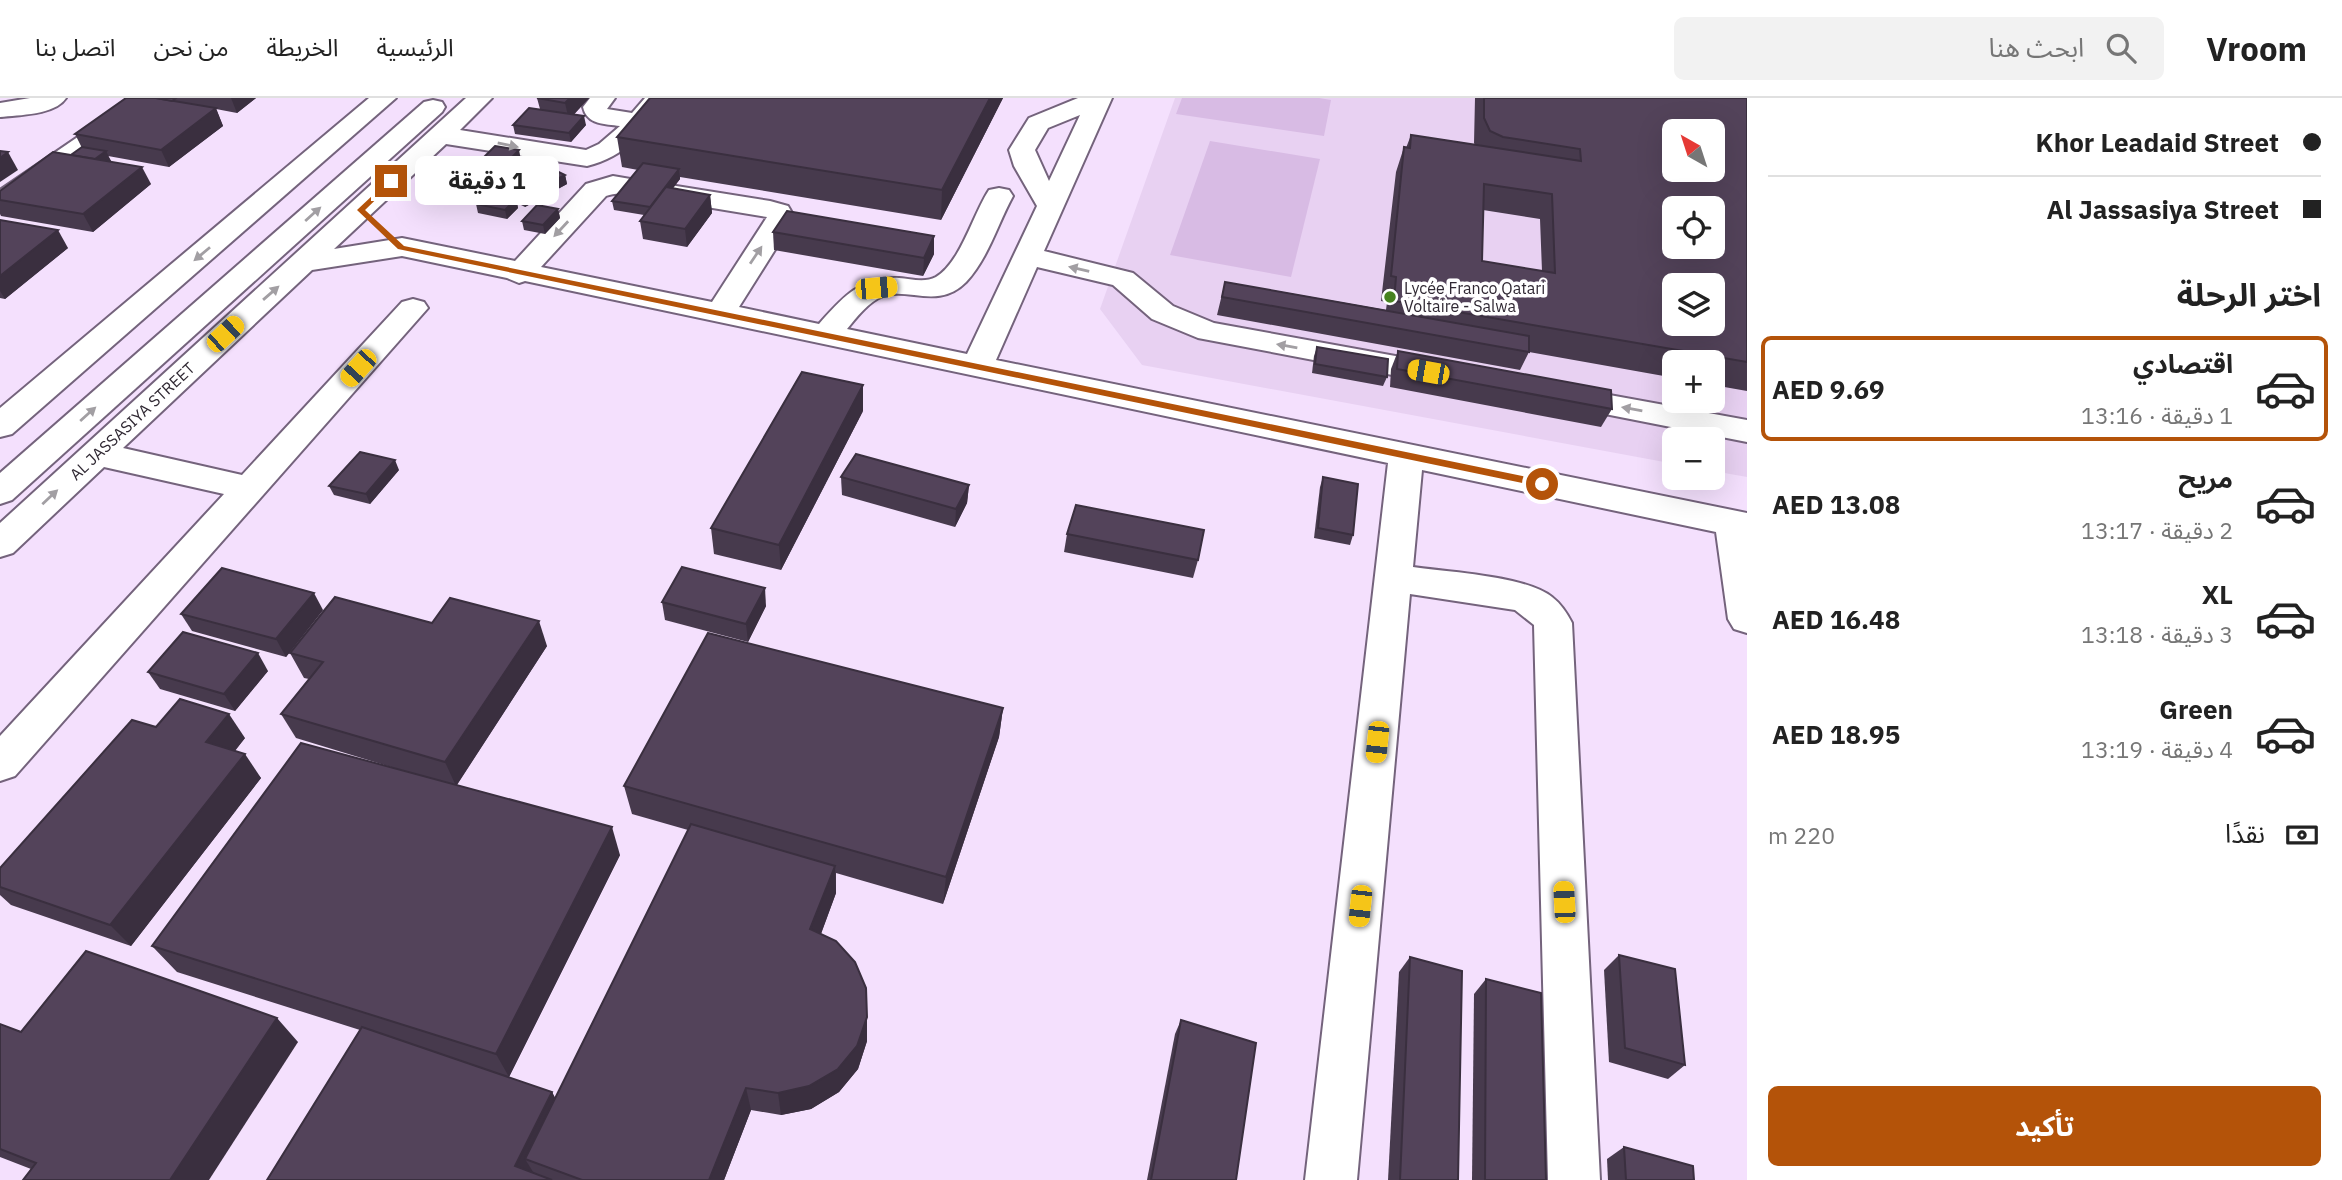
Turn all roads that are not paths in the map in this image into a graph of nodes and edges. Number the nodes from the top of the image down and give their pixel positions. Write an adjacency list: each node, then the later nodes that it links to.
1 (54, 98): 10 (street)
2 (151, 98): 16 (street)
3 (349, 98): 31 (street)
4 (384, 98): 27 (street, one-way to 27)
5 (443, 98): 12 (street, AL JASSASIYA STREET)
6 (480, 98): 12 (street, AL JASSASIYA STREET)
7 (603, 98): 11 (street)
8 (658, 98): 11 (street)
9 (1100, 98): 17 (street); 17 (street)
10 (0, 110)
11 (639, 121): 12 (street, one-way to 11)
12 (424, 138): 18 (street, AL JASSASIYA STREET); 28 (street, AL JASSASIYA STREET, one-way to 12)
13 (632, 187): 22 (street, one-way to 22)
14 (670, 193): 24 (street, one-way to 14)
15 (999, 196): 26 (street)
16 (0, 202)
17 (1050, 206): 20 (street)
18 (361, 210): 19 (street); 21 (street, AL JASSASIYA STREET)
19 (401, 247): 21 (street); 22 (street)
20 (1027, 256): 29 (street); 30 (street, one-way to 20)
21 (304, 263): 25 (street, AL JASSASIYA STREET, one-way to 21)
22 (519, 274): 24 (street)
23 (413, 308): 37 (street)
24 (720, 313): 26 (street)
25 (244, 317): 28 (street); 35 (street, AL JASSASIYA STREET)
26 (825, 335): 29 (street)
27 (105, 336): 31 (street); 33 (street)
28 (172, 339): 38 (street, AL JASSASIYA STREET, one-way to 28)
29 (977, 366): 36 (street)
30 (1474, 380)
31 (9, 384)
32 (1528, 390): 34 (street, one-way to 32)
33 (0, 426)
34 (1747, 430)
35 (97, 454): 37 (street); 40 (street, AL JASSASIYA STREET, one-way to 35)
36 (1406, 455): 39 (street); 41 (street)
37 (249, 488): 43 (street)
38 (0, 492)
39 (1740, 524): 42 (street)
40 (0, 544)
41 (1395, 578): 44 (street); 45 (street)
42 (1747, 619)
43 (0, 764)
44 (1331, 1180)
45 (1574, 1180)

